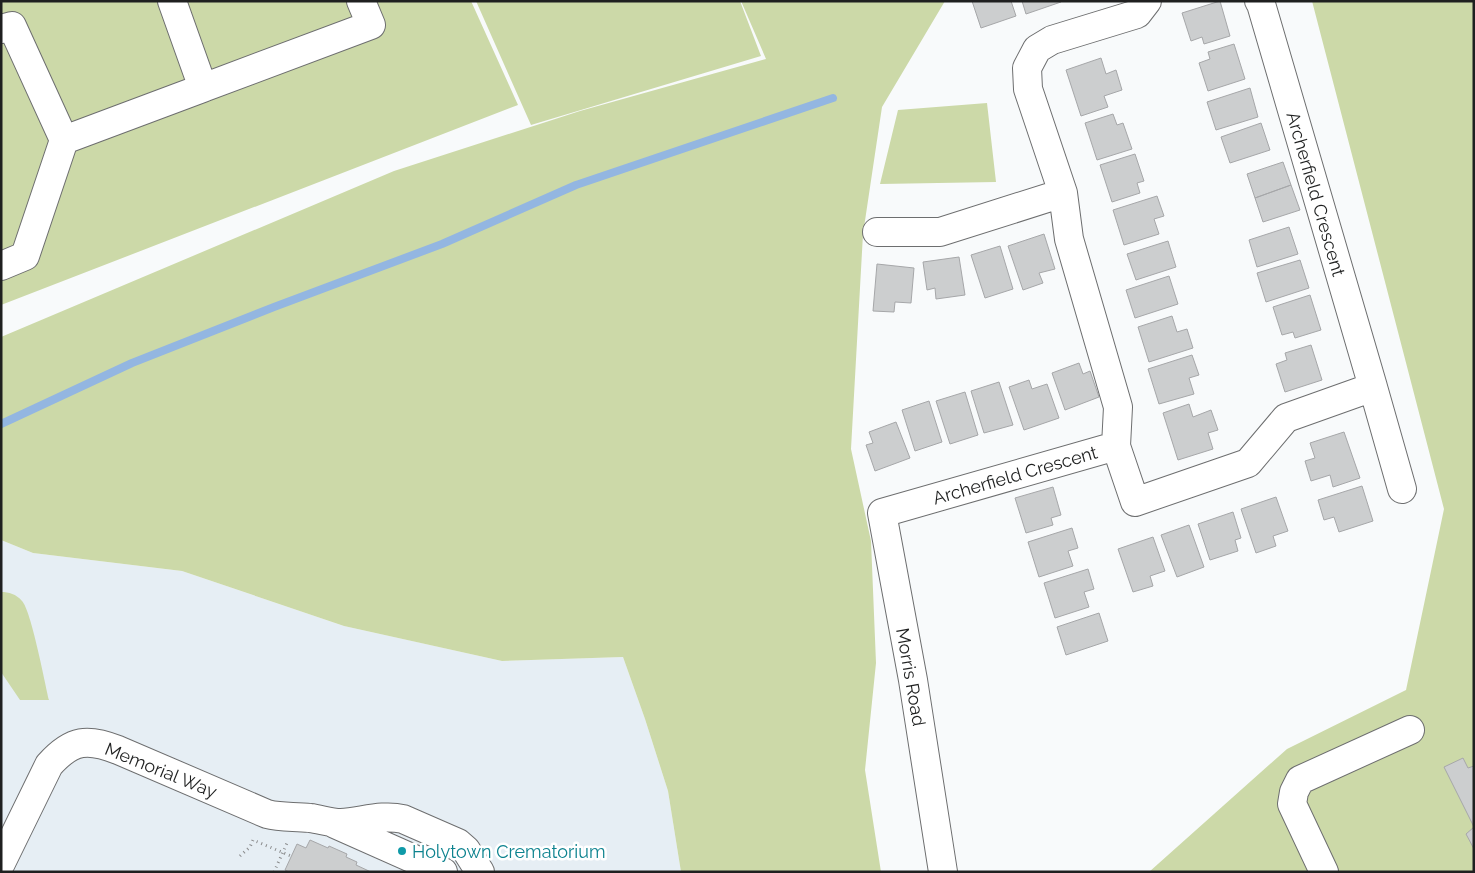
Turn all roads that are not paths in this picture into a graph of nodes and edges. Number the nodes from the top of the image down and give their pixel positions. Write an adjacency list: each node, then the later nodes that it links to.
1 (172, 1): 6 (street)
2 (361, 1): 6 (street)
3 (1147, 1): 8 (street, Archerfield Crescent)
4 (1258, 1): 11 (street, Archerfield Crescent)
5 (1, 29): 7 (street)
6 (200, 89): 7 (street)
7 (64, 140): 10 (street)
8 (1063, 193): 9 (street); 12 (street, Archerfield Crescent)
9 (877, 232)
10 (1, 266)
11 (1373, 387): 12 (street, Archerfield Crescent); 13 (street, Archerfield Crescent)
12 (1116, 446): 14 (street, Archerfield Crescent)
13 (1402, 489)
14 (913, 505): 20 (street, Morris Road)
15 (1410, 730): 21 (street)
16 (331, 823): 17 (street, Memorial Way); 18 (street); 19 (street)
17 (1, 864)
18 (443, 872)
19 (480, 872)
20 (943, 872)
21 (1324, 872)

